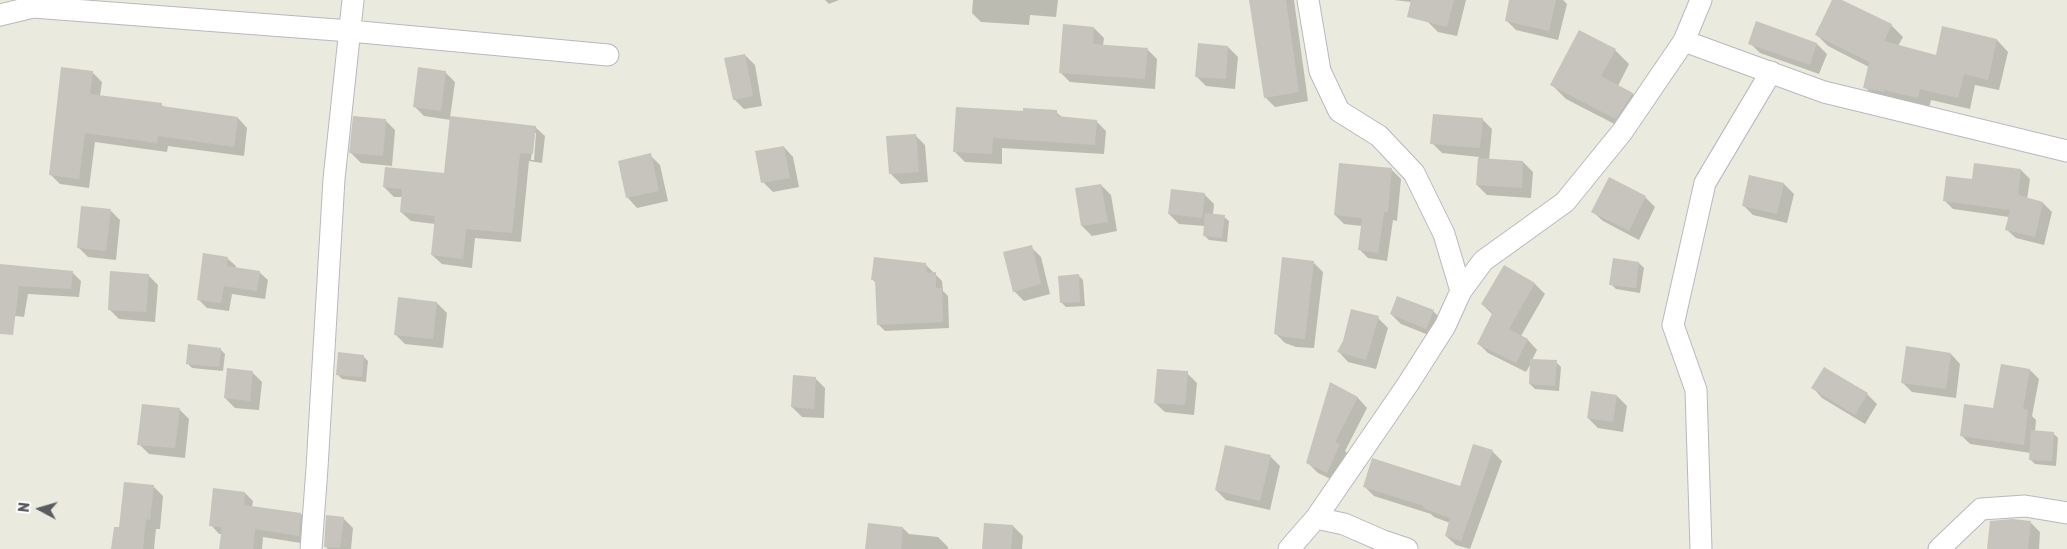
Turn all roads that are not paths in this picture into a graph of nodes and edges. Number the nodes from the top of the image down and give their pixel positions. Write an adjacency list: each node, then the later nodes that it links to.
1 (353, 0): 5 (street)
2 (1308, 0): 10 (street)
3 (1701, 0): 6 (street)
4 (0, 15): 5 (street)
5 (350, 31): 7 (street); 13 (street)
6 (1684, 41): 8 (street); 10 (street)
7 (608, 55)
8 (1771, 72): 9 (street); 16 (street)
9 (2067, 151)
10 (1462, 291): 12 (street)
11 (2067, 514): 17 (street)
12 (1316, 518): 14 (street); 15 (street)
13 (311, 549)
14 (1289, 549)
15 (1407, 549)
16 (1701, 549)
17 (1939, 549)

